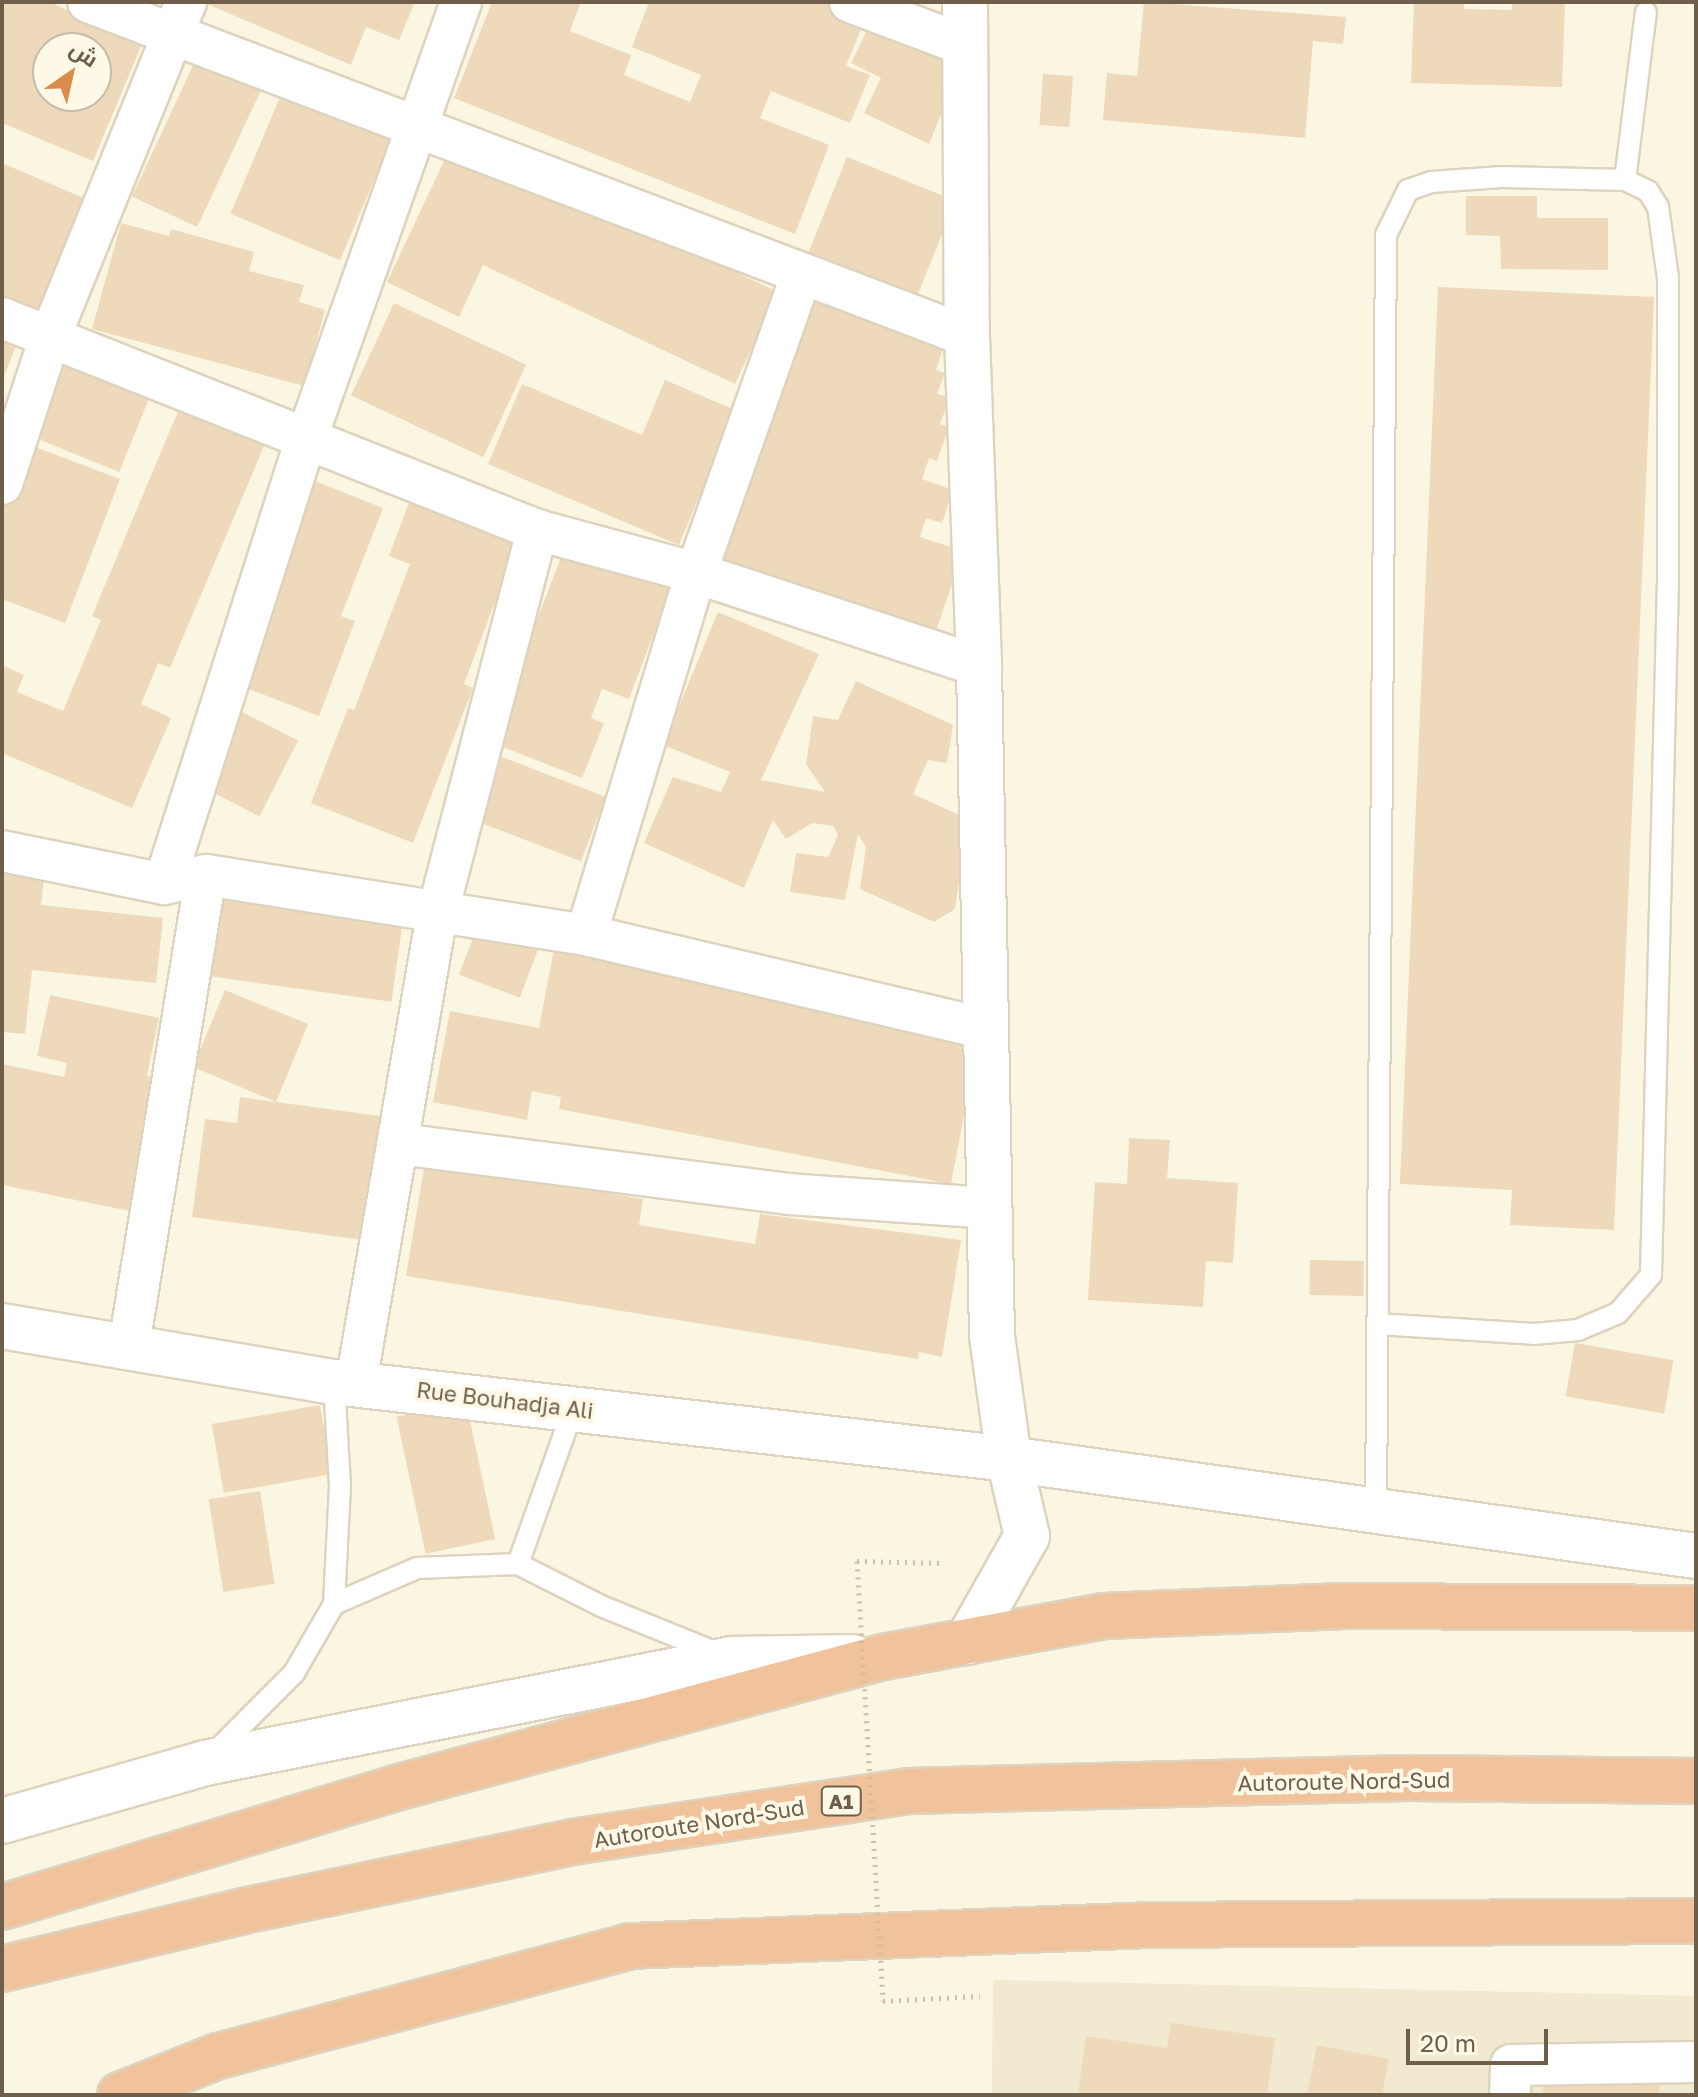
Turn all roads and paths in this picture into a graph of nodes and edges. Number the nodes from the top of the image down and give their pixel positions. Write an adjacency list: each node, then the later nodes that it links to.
1 (88, 2): 6 (street)
2 (461, 2): 8 (street)
3 (850, 2): 7 (street)
4 (965, 2): 7 (main road)
5 (1646, 12): 9 (lane)
6 (180, 19): 8 (street); 13 (street)
7 (967, 46): 12 (main road)
8 (422, 125): 10 (street); 14 (street)
9 (1625, 180): 27 (lane); 27 (lane)
10 (801, 276): 12 (street); 17 (street)
11 (2, 318): 13 (street)
12 (967, 336): 18 (main road)
13 (50, 337): 14 (street); 15 (street)
14 (307, 437): 16 (street); 21 (street)
15 (2, 484)
16 (537, 530): 17 (street); 22 (street)
17 (696, 573): 18 (street); 23 (street)
18 (979, 666): 24 (main road)
19 (2, 851): 21 (street)
20 (206, 875): 21 (street); 22 (street); 29 (street)
21 (164, 884)
22 (437, 915): 23 (street); 25 (street)
23 (586, 935): 24 (street)
24 (984, 1028): 26 (main road)
25 (399, 1144): 26 (street); 30 (street)
26 (989, 1208): 32 (main road)
27 (1377, 1324): 33 (lane)
28 (2, 1326): 29 (main road, Rue Bouhadja Ali)
29 (129, 1345): 30 (main road, Rue Bouhadja Ali)
30 (345, 1382): 31 (main road, Rue Bouhadja Ali); 37 (lane)
31 (574, 1407): 32 (main road, Rue Bouhadja Ali); 36 (lane)
32 (1009, 1459): 33 (main road, Rue Bouhadja Ali); 39 (main road)
33 (1376, 1511): 34 (main road, Rue Bouhadja Ali)
34 (1696, 1556)
35 (943, 1563): 48 (path, bridge)
36 (518, 1564): 37 (lane); 41 (lane)
37 (334, 1604): 42 (lane)
38 (1696, 1608): 39 (highway)
39 (967, 1642): 40 (highway)
40 (883, 1657): 41 (main road); 45 (highway)
41 (732, 1659): 42 (main road)
42 (205, 1763): 44 (main road)
43 (1696, 1781): 47 (highway, Autoroute Nord-Sud / A1)
44 (2, 1821)
45 (2, 1907)
46 (1696, 1921): 50 (highway)
47 (2, 1969)
48 (980, 1996)
49 (1696, 2062): 51 (street)
50 (120, 2095)
51 (1510, 2095)

